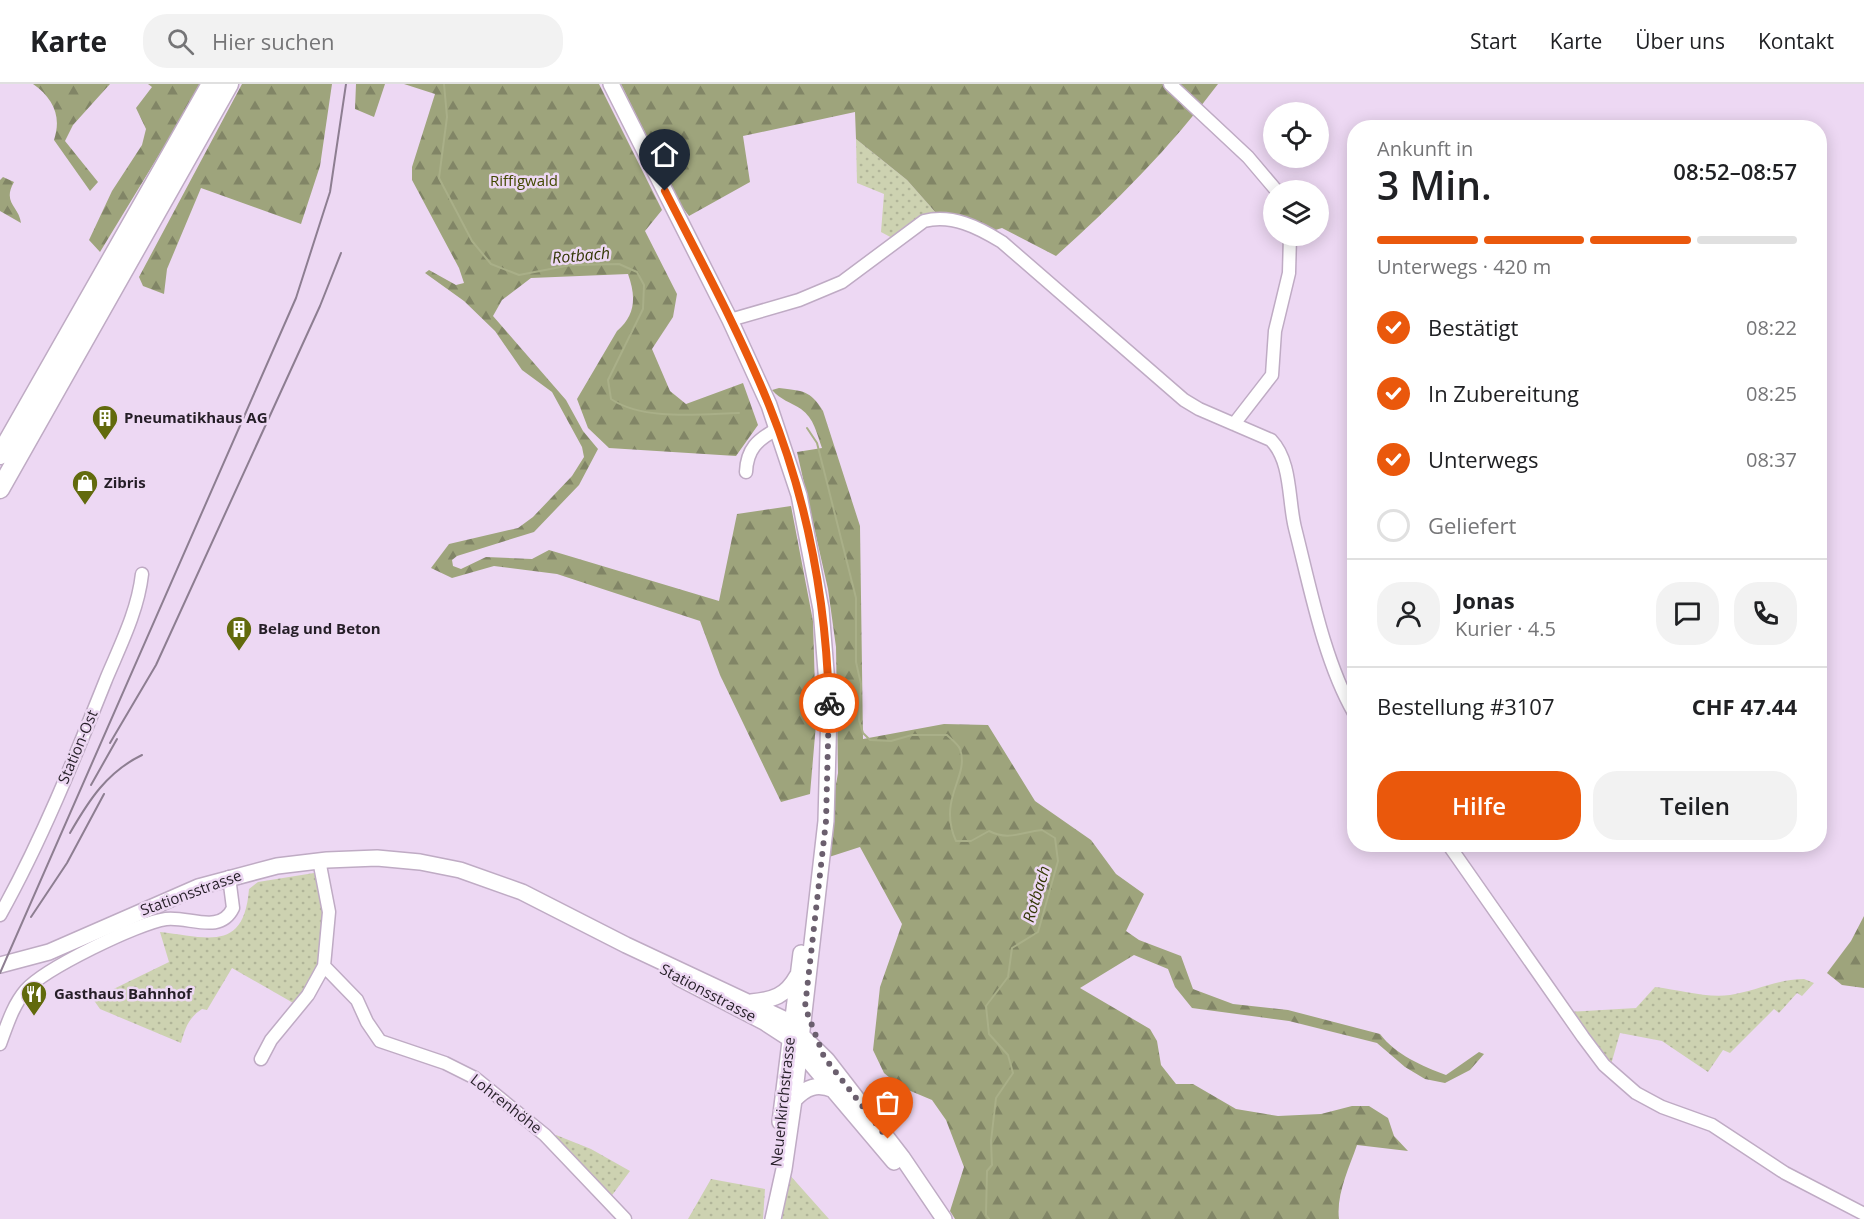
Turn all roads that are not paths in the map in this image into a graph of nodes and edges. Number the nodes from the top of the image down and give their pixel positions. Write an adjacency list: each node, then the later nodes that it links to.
1 (211, 84): 5 (highway)
2 (230, 84): 5 (highway)
3 (611, 84): 8 (main road, Neuenkirchstrasse)
4 (1170, 84): 6 (street)
5 (187, 142): 11 (highway); 13 (highway)
6 (1268, 180)
7 (1290, 246): 9 (street)
8 (730, 320): 9 (street); 10 (main road, Neuenkirchstrasse)
9 (1234, 424): 15 (street)
10 (777, 429): 12 (street); 16 (main road, Neuenkirchstrasse)
11 (0, 455)
12 (746, 472)
13 (0, 489)
14 (142, 574): 20 (street, Station-Ost)
15 (1347, 696)
16 (826, 793): 24 (main road, Neuenkirchstrasse); 26 (main road, Neuenkirchstrasse)
17 (1454, 852): 35 (street)
18 (319, 860): 19 (main road, Stationsstrasse); 21 (main road, Stationsstrasse); 23 (street)
19 (229, 877): 22 (main road, Stationsstrasse); 28 (street)
20 (0, 915)
21 (626, 945): 25 (main road, Stationsstrasse); 27 (main road, Stationsstrasse)
22 (0, 966)
23 (324, 966): 30 (street); 36 (street, Lohrenhöhe)
24 (798, 973): 25 (main road); 27 (main road, Neuenkirchstrasse)
25 (751, 1002): 27 (main road, Stationsstrasse)
26 (805, 1007): 27 (main road, Neuenkirchstrasse); 29 (main road)
27 (796, 1037): 29 (main road); 31 (main road); 32 (main road, Neuenkirchstrasse); 34 (main road, Neuenkirchstrasse)
28 (0, 1044)
29 (824, 1057): 33 (main road)
30 (261, 1059)
31 (834, 1090): 32 (main road); 33 (main road)
32 (794, 1100): 34 (main road, Neuenkirchstrasse)
33 (922, 1190): 38 (main road)
34 (777, 1191): 37 (main road)
35 (1864, 1214)
36 (625, 1219)
37 (773, 1219)
38 (944, 1219)

